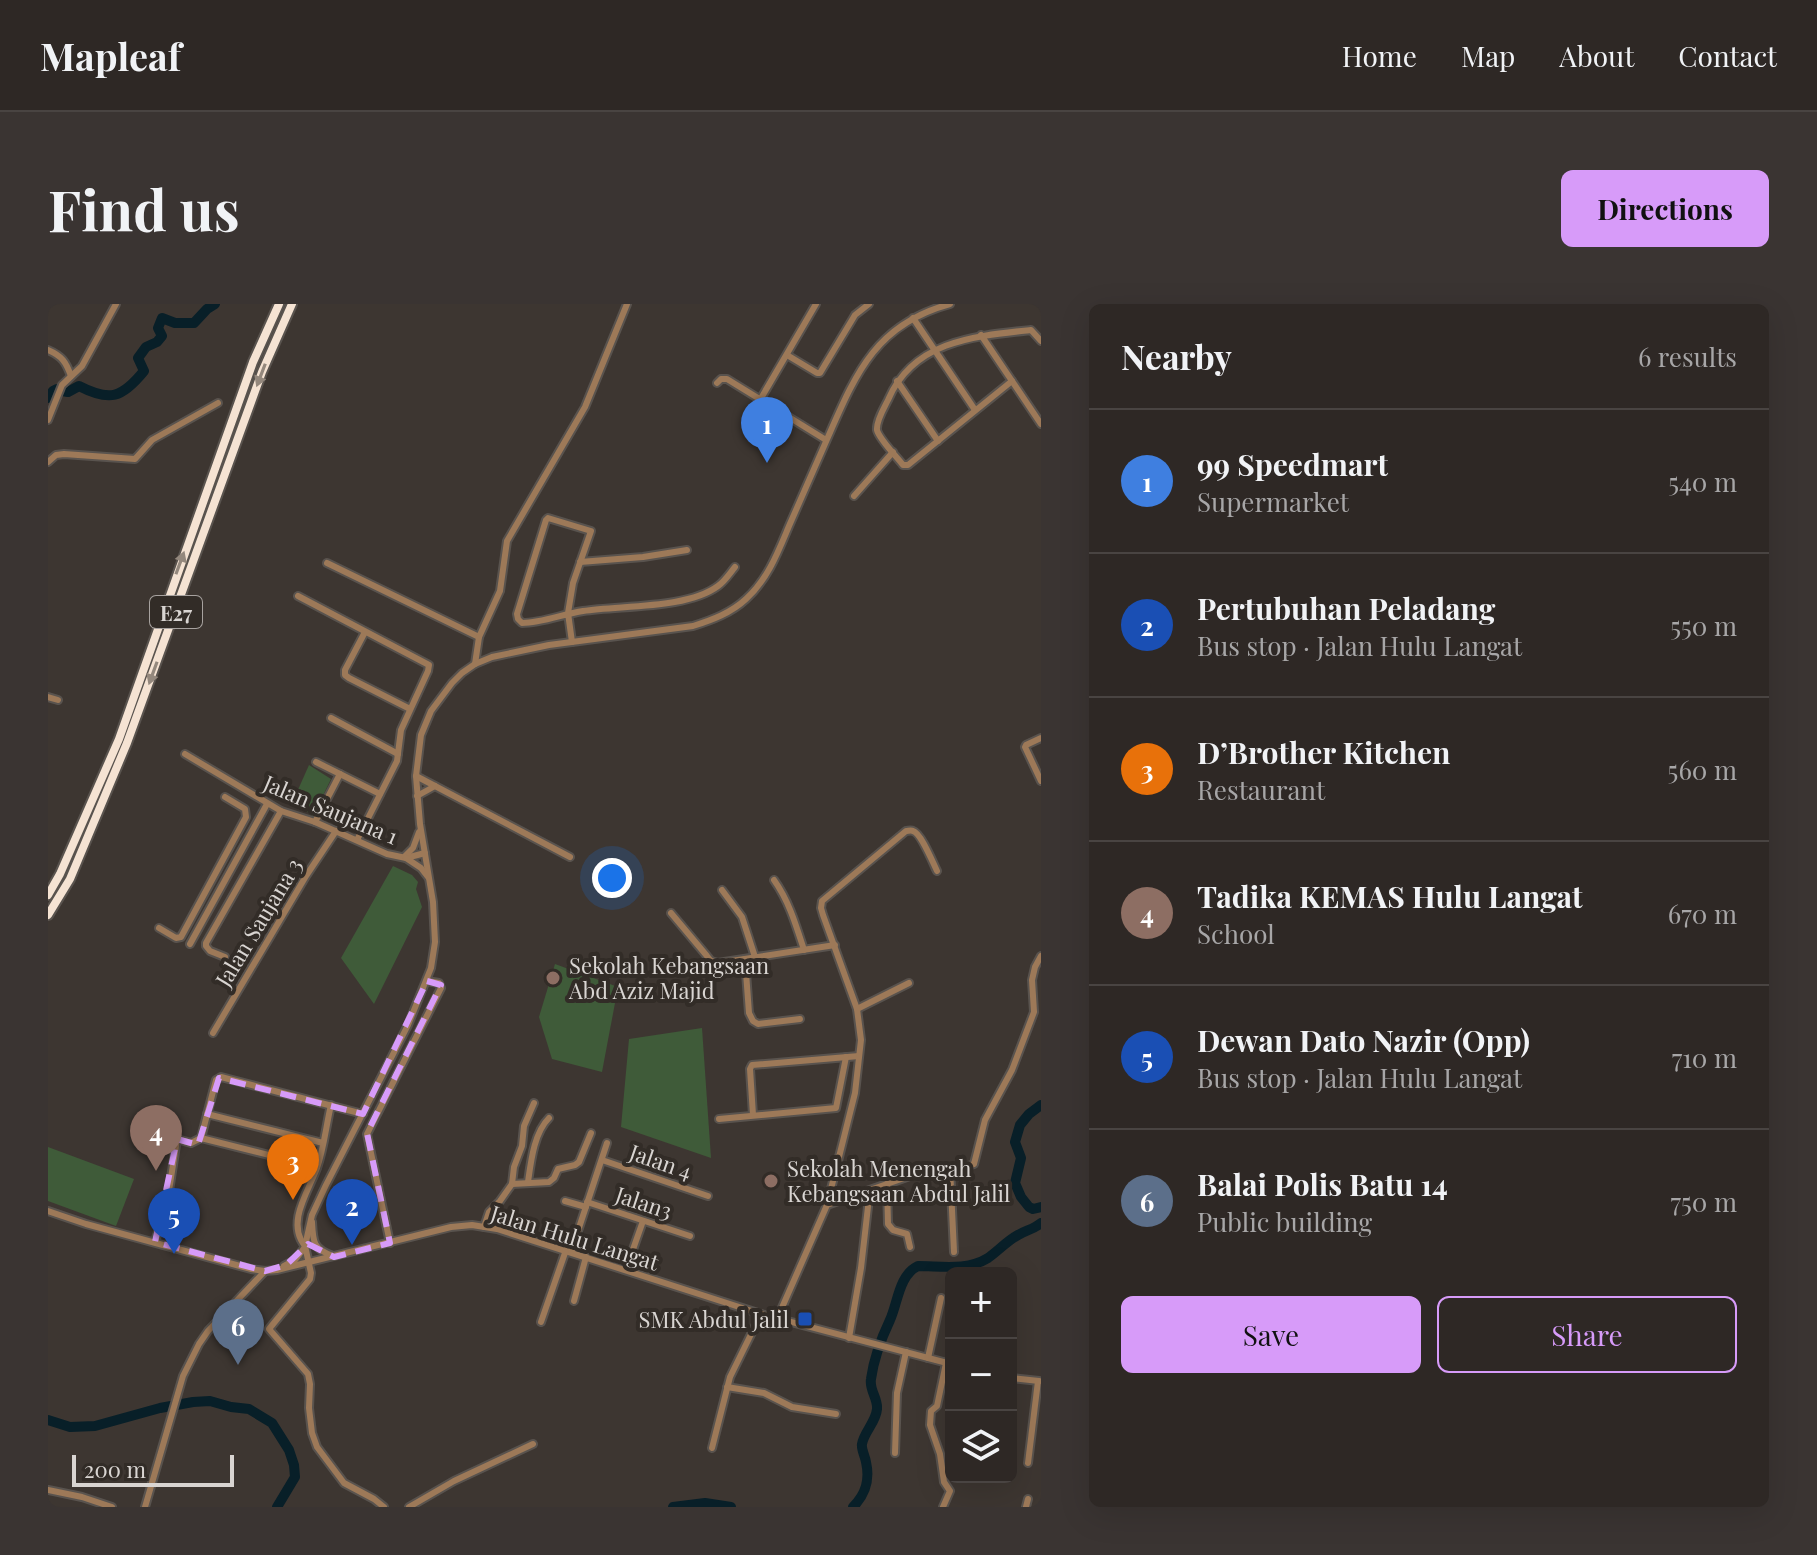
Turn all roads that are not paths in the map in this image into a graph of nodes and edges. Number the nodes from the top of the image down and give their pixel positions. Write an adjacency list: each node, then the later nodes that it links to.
1 (116, 304): 14 (street)
2 (279, 304): 68 (highway, E27, one-way to 2)
3 (292, 304): 70 (highway, E27, one-way to 70)
4 (627, 304): 35 (street)
5 (816, 304): 13 (street)
6 (869, 304): 13 (street)
7 (950, 304): 8 (street)
8 (913, 318): 12 (street); 23 (street)
9 (981, 335): 10 (street); 12 (street); 16 (street)
10 (1041, 341)
11 (48, 350): 14 (street)
12 (934, 352): 15 (street); 20 (street)
13 (787, 355): 18 (street)
14 (71, 376): 21 (street)
15 (897, 381): 24 (street); 25 (street)
16 (1012, 381): 20 (street); 22 (street)
17 (717, 383): 18 (street)
18 (760, 400): 23 (street)
19 (218, 403): 26 (street)
20 (975, 410): 24 (street)
21 (48, 420)
22 (1041, 424)
23 (826, 440): 36 (street)
24 (938, 441): 25 (street)
25 (893, 452): 27 (street)
26 (48, 462)
27 (854, 496)
28 (687, 550): 29 (street)
29 (580, 562): 33 (street); 33 (street)
30 (327, 563): 35 (street)
31 (735, 567): 33 (street)
32 (298, 596): 34 (street)
33 (568, 613): 36 (street)
34 (365, 632): 40 (street); 40 (street)
35 (479, 637): 37 (street)
36 (572, 642): 37 (street)
37 (475, 664): 47 (street)
38 (48, 697): 39 (street)
39 (58, 700)
40 (410, 709): 44 (street)
41 (331, 718): 44 (street)
42 (1041, 738): 48 (street)
43 (185, 754): 53 (street, Jalan Saujana 1)
44 (398, 754): 50 (street)
45 (316, 762): 46 (street)
46 (340, 774): 50 (street); 55 (street)
47 (416, 776): 49 (street); 51 (street)
48 (1041, 781)
49 (435, 786): 51 (street); 60 (street)
50 (380, 794): 58 (street)
51 (417, 796): 56 (street)
52 (225, 797): 63 (street)
53 (267, 804): 54 (street, Jalan Saujana 1); 66 (street)
54 (281, 811): 55 (street, Jalan Saujana 1); 76 (street)
55 (315, 822): 57 (street, Jalan Saujana 1)
56 (420, 824): 59 (street); 61 (street)
57 (336, 831): 58 (street, Jalan Saujana 1); 83 (street, Jalan Saujana 3)
58 (357, 840): 61 (street, Jalan Saujana 1)
59 (425, 853): 61 (street, Jalan Saujana 1); 64 (street)
60 (570, 857)
61 (404, 858): 64 (street)
62 (937, 871): 73 (street)
63 (213, 877): 66 (street); 71 (street)
64 (430, 880): 79 (street)
65 (774, 880): 74 (street)
66 (224, 883): 72 (street)
67 (722, 890): 77 (street)
68 (48, 895)
69 (671, 913): 78 (street)
70 (48, 915)
71 (159, 928)
72 (190, 944)
73 (835, 945): 74 (street); 81 (street)
74 (804, 950): 77 (street)
75 (1041, 956): 99 (street)
76 (225, 957)
77 (755, 957): 78 (street)
78 (745, 959): 82 (street)
79 (427, 981): 89 (street); 114 (street)
80 (909, 983): 81 (street)
81 (857, 1009): 84 (street)
82 (800, 1019)
83 (213, 1033)
84 (859, 1056): 85 (street); 107 (street)
85 (846, 1057): 90 (street); 90 (street)
86 (534, 1103): 101 (street)
87 (331, 1105): 88 (street); 89 (street); 95 (street)
88 (207, 1114): 94 (street); 95 (street)
89 (363, 1114): 109 (street)
90 (753, 1115): 92 (street)
91 (549, 1118): 100 (street)
92 (719, 1119)
93 (591, 1133): 100 (street)
94 (201, 1138): 98 (street); 113 (street)
95 (323, 1143): 98 (street)
96 (607, 1143): 97 (street)
97 (602, 1160): 104 (street, Jalan 4); 106 (street)
98 (317, 1167): 115 (street)
99 (950, 1168): 102 (street); 118 (street)
100 (528, 1182): 101 (street)
101 (512, 1184): 111 (street)
102 (887, 1184): 103 (street); 116 (street)
103 (867, 1192): 107 (street); 129 (street)
104 (708, 1196)
105 (565, 1201): 106 (street, Jalan3)
106 (586, 1205): 110 (street, Jalan3); 117 (street)
107 (827, 1205): 127 (street)
108 (48, 1211): 113 (street, Jalan Hulu Langat)
109 (312, 1215): 115 (street); 120 (street)
110 (643, 1221): 112 (street, Jalan3); 119 (street)
111 (484, 1227): 114 (street, Jalan Hulu Langat); 117 (street, Jalan Hulu Langat)
112 (690, 1236)
113 (155, 1242): 123 (street, Jalan Hulu Langat)
114 (390, 1243): 120 (street, Jalan Hulu Langat)
115 (305, 1246): 122 (street); 123 (street)
116 (910, 1247)
117 (568, 1251): 121 (street, Jalan Hulu Langat); 128 (street)
118 (954, 1252)
119 (631, 1255)
120 (334, 1257): 122 (street, Jalan Hulu Langat)
121 (586, 1257): 125 (street); 126 (street, Jalan Hulu Langat)
122 (309, 1263): 123 (street, Jalan Hulu Langat); 146 (street)
123 (265, 1271): 145 (street)
124 (941, 1298): 131 (street)
125 (574, 1301)
126 (761, 1314): 127 (street, Jalan Hulu Langat); 136 (street)
127 (777, 1319): 129 (street, Jalan Hulu Langat)
128 (541, 1322)
129 (849, 1338): 130 (street, Jalan Hulu Langat)
130 (906, 1352): 131 (street, Jalan Hulu Langat); 140 (street)
131 (928, 1358): 132 (street, Jalan Hulu Langat)
132 (945, 1363)
133 (945, 1378): 148 (street)
134 (1017, 1379): 135 (street)
135 (1040, 1381): 141 (street)
136 (727, 1387): 137 (street); 139 (street)
137 (836, 1414)
138 (533, 1444): 147 (street)
139 (712, 1448)
140 (895, 1453)
141 (1028, 1463)
142 (48, 1490): 143 (street)
143 (100, 1505): 144 (street)
144 (112, 1507)
145 (145, 1507)
146 (384, 1507)
147 (409, 1507)
148 (943, 1507)

